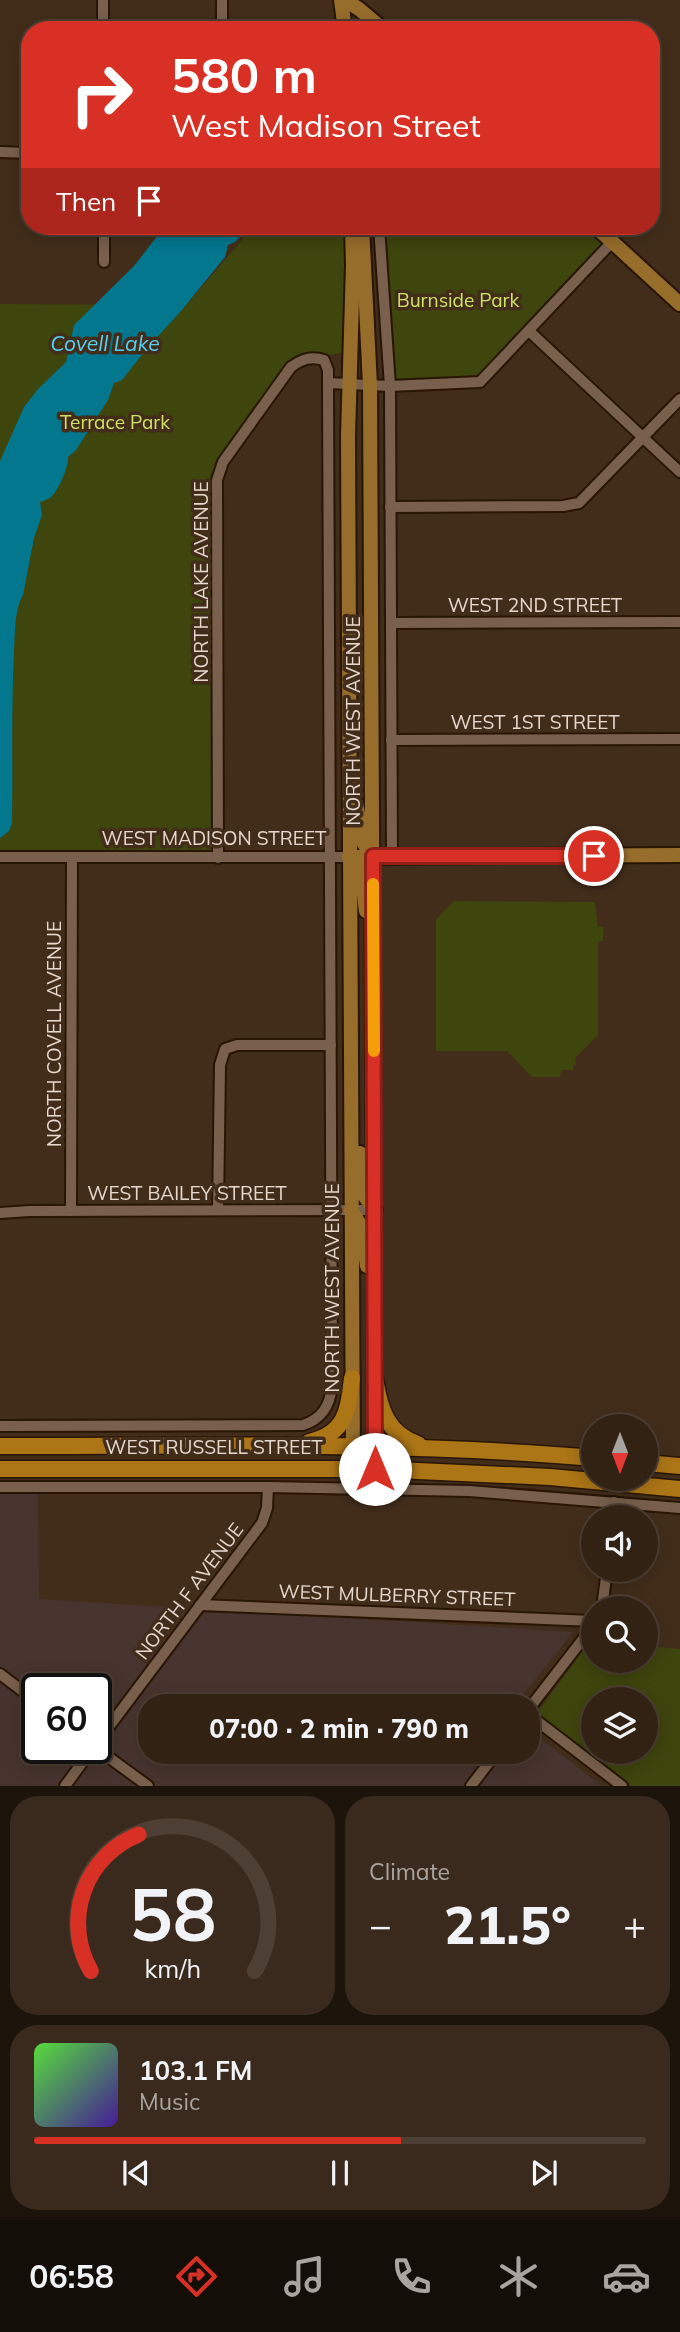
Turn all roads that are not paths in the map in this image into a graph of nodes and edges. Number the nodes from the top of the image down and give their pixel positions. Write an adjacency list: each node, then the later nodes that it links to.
1 (103, 0): 4 (street)
2 (222, 0): 5 (street)
3 (342, 0): 6 (main road); 7 (main road); 8 (main road)
4 (103, 21)
5 (222, 21)
6 (339, 21)
7 (344, 21)
8 (373, 21)
9 (0, 152): 10 (street)
10 (21, 153)
11 (104, 235): 17 (street)
12 (352, 235): 21 (main road, NORTH WEST AVENUE)
13 (362, 235): 22 (main road, NORTH WEST AVENUE)
14 (380, 235): 23 (street, NORTH WEST AVENUE)
15 (605, 235): 16 (main road)
16 (612, 242): 18 (main road); 19 (street)
17 (104, 262)
18 (680, 304)
19 (529, 331): 23 (street); 25 (street)
20 (328, 383): 21 (street); 39 (street, NORTH LAKE AVENUE); 40 (street, NORTH WEST AVENUE)
21 (349, 385): 22 (street); 32 (main road, NORTH WEST AVENUE)
22 (370, 386): 23 (street); 34 (main road, NORTH WEST AVENUE)
23 (390, 386): 27 (street, NORTH WEST AVENUE)
24 (680, 399): 25 (street)
25 (643, 438): 26 (street); 27 (street)
26 (680, 472)
27 (390, 507): 29 (street, NORTH WEST AVENUE)
28 (680, 622): 29 (street, WEST 2ND STREET)
29 (391, 623): 31 (street, NORTH WEST AVENUE)
30 (680, 738): 31 (street, WEST 1ST STREET)
31 (391, 740): 35 (street, NORTH WEST AVENUE)
32 (349, 778): 34 (main road); 37 (main road, NORTH WEST AVENUE)
33 (680, 855): 35 (main road, WEST MADISON STREET)
34 (373, 856): 35 (main road, WEST MADISON STREET); 37 (main road, WEST MADISON STREET); 41 (main road, NORTH WEST AVENUE)
35 (392, 856)
36 (0, 857): 38 (street, WEST MADISON STREET)
37 (349, 857): 40 (street, WEST MADISON STREET); 41 (main road); 43 (main road, NORTH WEST AVENUE)
38 (72, 858): 39 (street, WEST MADISON STREET); 48 (street, NORTH COVELL AVENUE)
39 (218, 858): 40 (street, WEST MADISON STREET)
40 (330, 858): 42 (street, NORTH WEST AVENUE)
41 (374, 939): 47 (main road, NORTH WEST AVENUE)
42 (331, 1045): 44 (street); 45 (street, NORTH WEST AVENUE)
43 (351, 1086): 46 (main road, NORTH WEST AVENUE); 47 (main road)
44 (218, 1210): 45 (street, WEST BAILEY STREET); 48 (street, WEST BAILEY STREET)
45 (331, 1210): 46 (street, WEST BAILEY STREET); 53 (street, NORTH WEST AVENUE)
46 (351, 1210): 47 (street, WEST BAILEY STREET); 50 (main road); 51 (main road, NORTH WEST AVENUE)
47 (374, 1210): 50 (main road, NORTH WEST AVENUE)
48 (71, 1211): 49 (street, WEST BAILEY STREET)
49 (0, 1213)
50 (374, 1297): 52 (main road, NORTH WEST AVENUE)
51 (352, 1378): 56 (highway); 57 (main road, NORTH WEST AVENUE)
52 (375, 1379): 58 (main road, NORTH WEST AVENUE); 59 (highway)
53 (321, 1415): 54 (street, WEST RUSSELL STREET)
54 (0, 1426)
55 (0, 1446): 56 (highway, WEST RUSSELL STREET)
56 (264, 1446): 57 (highway, WEST RUSSELL STREET)
57 (353, 1446): 58 (highway, WEST RUSSELL STREET); 64 (main road, NORTH WEST AVENUE)
58 (375, 1446): 59 (highway, WEST RUSSELL STREET); 66 (main road, NORTH WEST AVENUE)
59 (438, 1449): 60 (highway, WEST RUSSELL STREET)
60 (581, 1457)
61 (658, 1464): 62 (highway)
62 (680, 1466)
63 (94, 1468): 64 (highway, WEST RUSSELL STREET); 65 (highway, WEST RUSSELL STREET); 68 (street)
64 (353, 1468): 66 (highway, WEST RUSSELL STREET)
65 (0, 1469)
66 (375, 1469): 70 (highway, WEST RUSSELL STREET)
67 (0, 1487): 68 (street, WEST RUSSELL STREET)
68 (94, 1487): 69 (street, WEST RUSSELL STREET)
69 (268, 1487): 71 (street, WEST RUSSELL STREET); 74 (street, NORTH F AVENUE)
70 (680, 1489)
71 (614, 1502): 72 (street); 73 (street, WEST RUSSELL STREET)
72 (614, 1505)
73 (680, 1508)
74 (200, 1605): 75 (street, WEST MULBERRY STREET); 81 (street, NORTH F AVENUE)
75 (581, 1622)
76 (581, 1639): 79 (street)
77 (0, 1674): 78 (street)
78 (21, 1690)
79 (540, 1696)
80 (540, 1722): 88 (street)
81 (112, 1724)
82 (112, 1760): 86 (street)
83 (82, 1764): 85 (street, NORTH F AVENUE)
84 (488, 1764): 87 (street)
85 (65, 1786)
86 (148, 1786)
87 (471, 1786)
88 (621, 1786)

